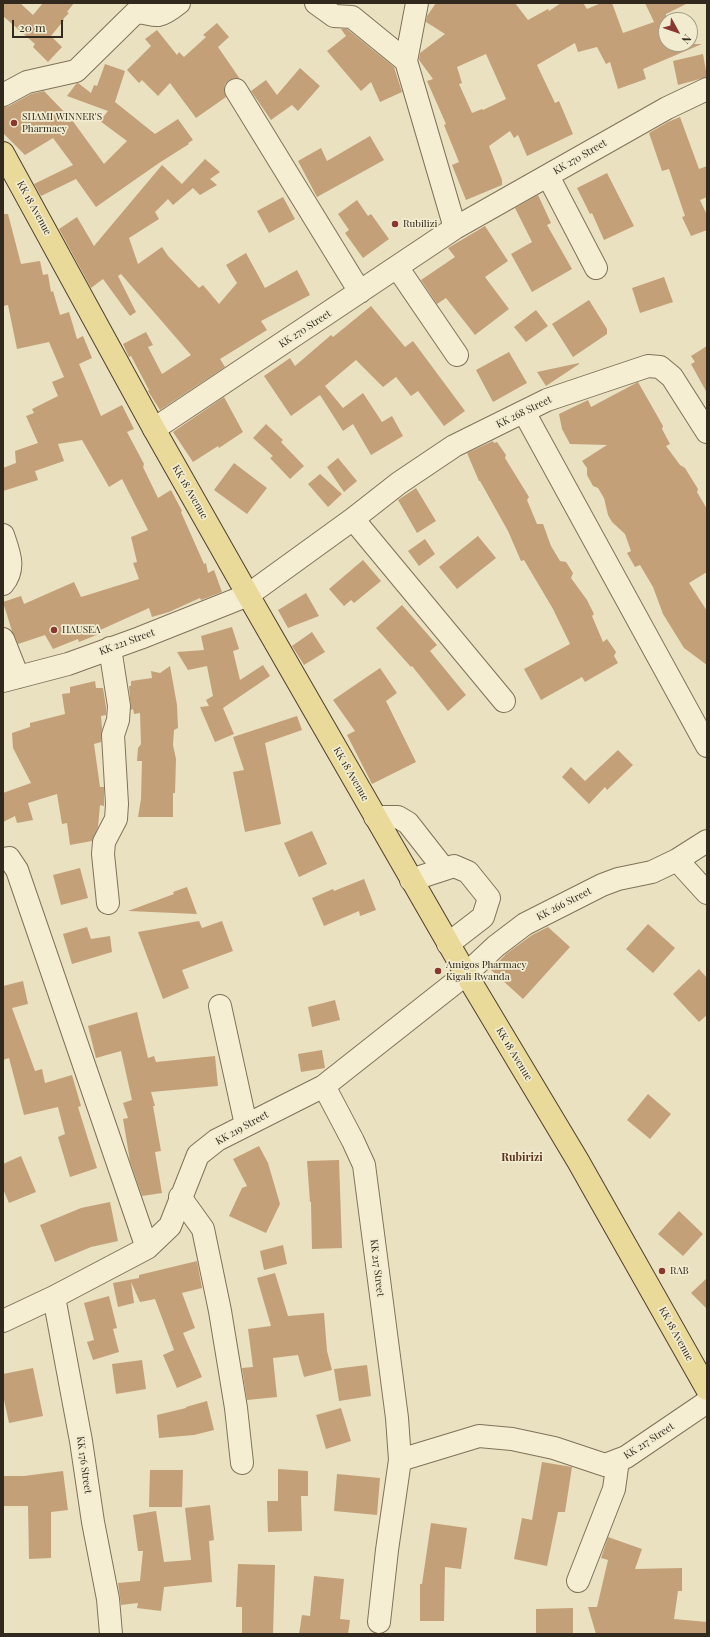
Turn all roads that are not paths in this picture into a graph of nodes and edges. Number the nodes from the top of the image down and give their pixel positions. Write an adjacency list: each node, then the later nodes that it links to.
1 (179, 3): 6 (street)
2 (316, 3): 4 (street)
3 (417, 3): 4 (street)
4 (406, 61): 10 (street)
5 (236, 90): 13 (street)
6 (3, 95)
7 (705, 96): 9 (street, KK 270 Street)
8 (3, 153): 16 (main road, KK 18 Avenue)
9 (548, 176): 10 (street, KK 270 Street); 12 (street)
10 (456, 228): 11 (street, KK 270 Street)
11 (397, 267): 13 (street, KK 270 Street); 14 (street)
12 (596, 268)
13 (360, 292): 16 (street, KK 270 Street)
14 (457, 355)
15 (524, 412): 17 (street, KK 268 Street); 18 (street, KK 268 Street); 26 (street)
16 (154, 428): 21 (main road, KK 18 Avenue)
17 (707, 432)
18 (353, 519): 21 (street, KK 268 Street); 25 (street)
19 (3, 535): 20 (street)
20 (3, 584)
21 (248, 595): 23 (street, KK 221 Street); 27 (main road, KK 18 Avenue)
22 (3, 639): 24 (street)
23 (110, 648): 24 (street, KK 221 Street); 34 (street)
24 (10, 679)
25 (504, 701)
26 (707, 746)
27 (375, 816): 31 (street); 32 (main road, KK 18 Avenue)
28 (707, 841): 30 (street, KK 266 Street)
29 (3, 859): 41 (street)
30 (677, 860): 33 (street); 36 (street, KK 266 Street)
31 (444, 869): 32 (street); 35 (street)
32 (411, 880): 35 (main road, KK 18 Avenue)
33 (707, 893)
34 (108, 903)
35 (448, 944): 36 (main road, KK 18 Avenue)
36 (466, 974): 38 (street, KK 219 Street); 44 (main road, KK 18 Avenue)
37 (220, 1006): 39 (street)
38 (324, 1086): 39 (street, KK 219 Street); 46 (street, KK 217 Street)
39 (246, 1125): 40 (street, KK 219 Street)
40 (180, 1197): 41 (street, KK 219 Street); 48 (street)
41 (146, 1248): 42 (street, KK 219 Street)
42 (54, 1297): 43 (street, KK 219 Street); 51 (street, KK 176 Street)
43 (3, 1321)
44 (707, 1389)
45 (707, 1402): 47 (street, KK 217 Street)
46 (400, 1460): 47 (street, KK 217 Street); 50 (street, KK 217 Street)
47 (618, 1460): 49 (street)
48 (242, 1463)
49 (578, 1581)
50 (379, 1622)
51 (111, 1634)

